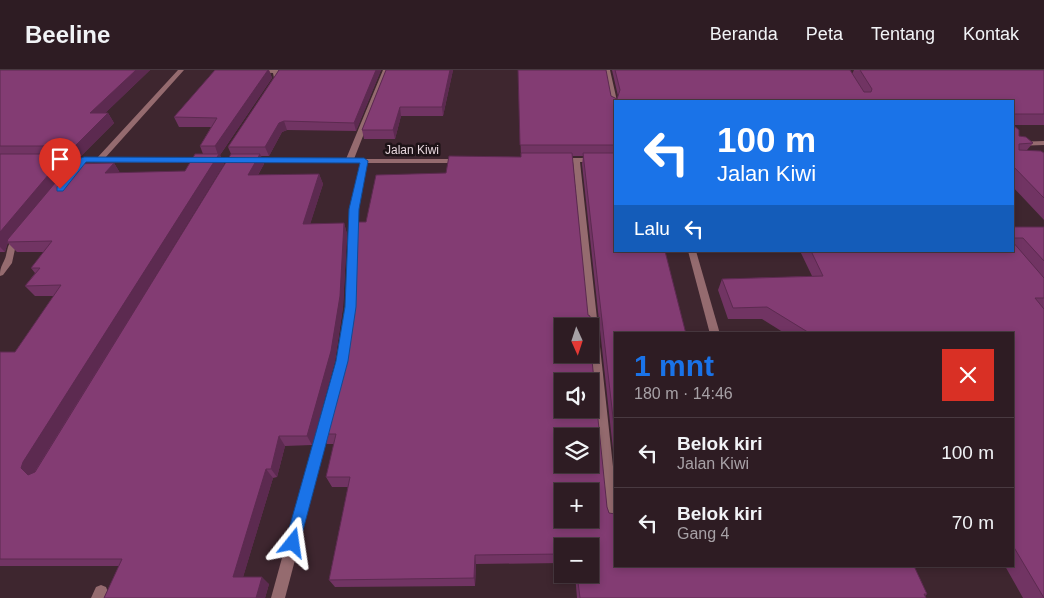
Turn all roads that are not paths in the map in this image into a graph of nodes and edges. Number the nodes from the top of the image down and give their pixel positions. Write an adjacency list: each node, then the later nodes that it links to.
1 (181, 70): 11 (street)
2 (246, 70): 5 (street)
3 (386, 70): 16 (street)
4 (607, 70): 6 (street)
5 (266, 94)
6 (614, 102)
7 (1014, 144): 8 (street)
8 (1044, 144)
9 (84, 159): 10 (street, Jalan Kiwi); 11 (street, Jalan Kiwi); 18 (street)
10 (47, 160)
11 (99, 160): 16 (street, Jalan Kiwi)
12 (470, 160): 17 (street, Jalan Kiwi)
13 (557, 160): 14 (street)
14 (576, 160): 15 (street); 25 (street)
15 (614, 160)
16 (350, 161): 17 (street, Jalan Kiwi)
17 (364, 161): 23 (street)
18 (78, 167)
19 (24, 233): 21 (street)
20 (692, 252): 22 (street)
21 (0, 273)
22 (714, 332)
23 (337, 380)
24 (329, 408): 26 (street)
25 (612, 516)
26 (278, 598)

